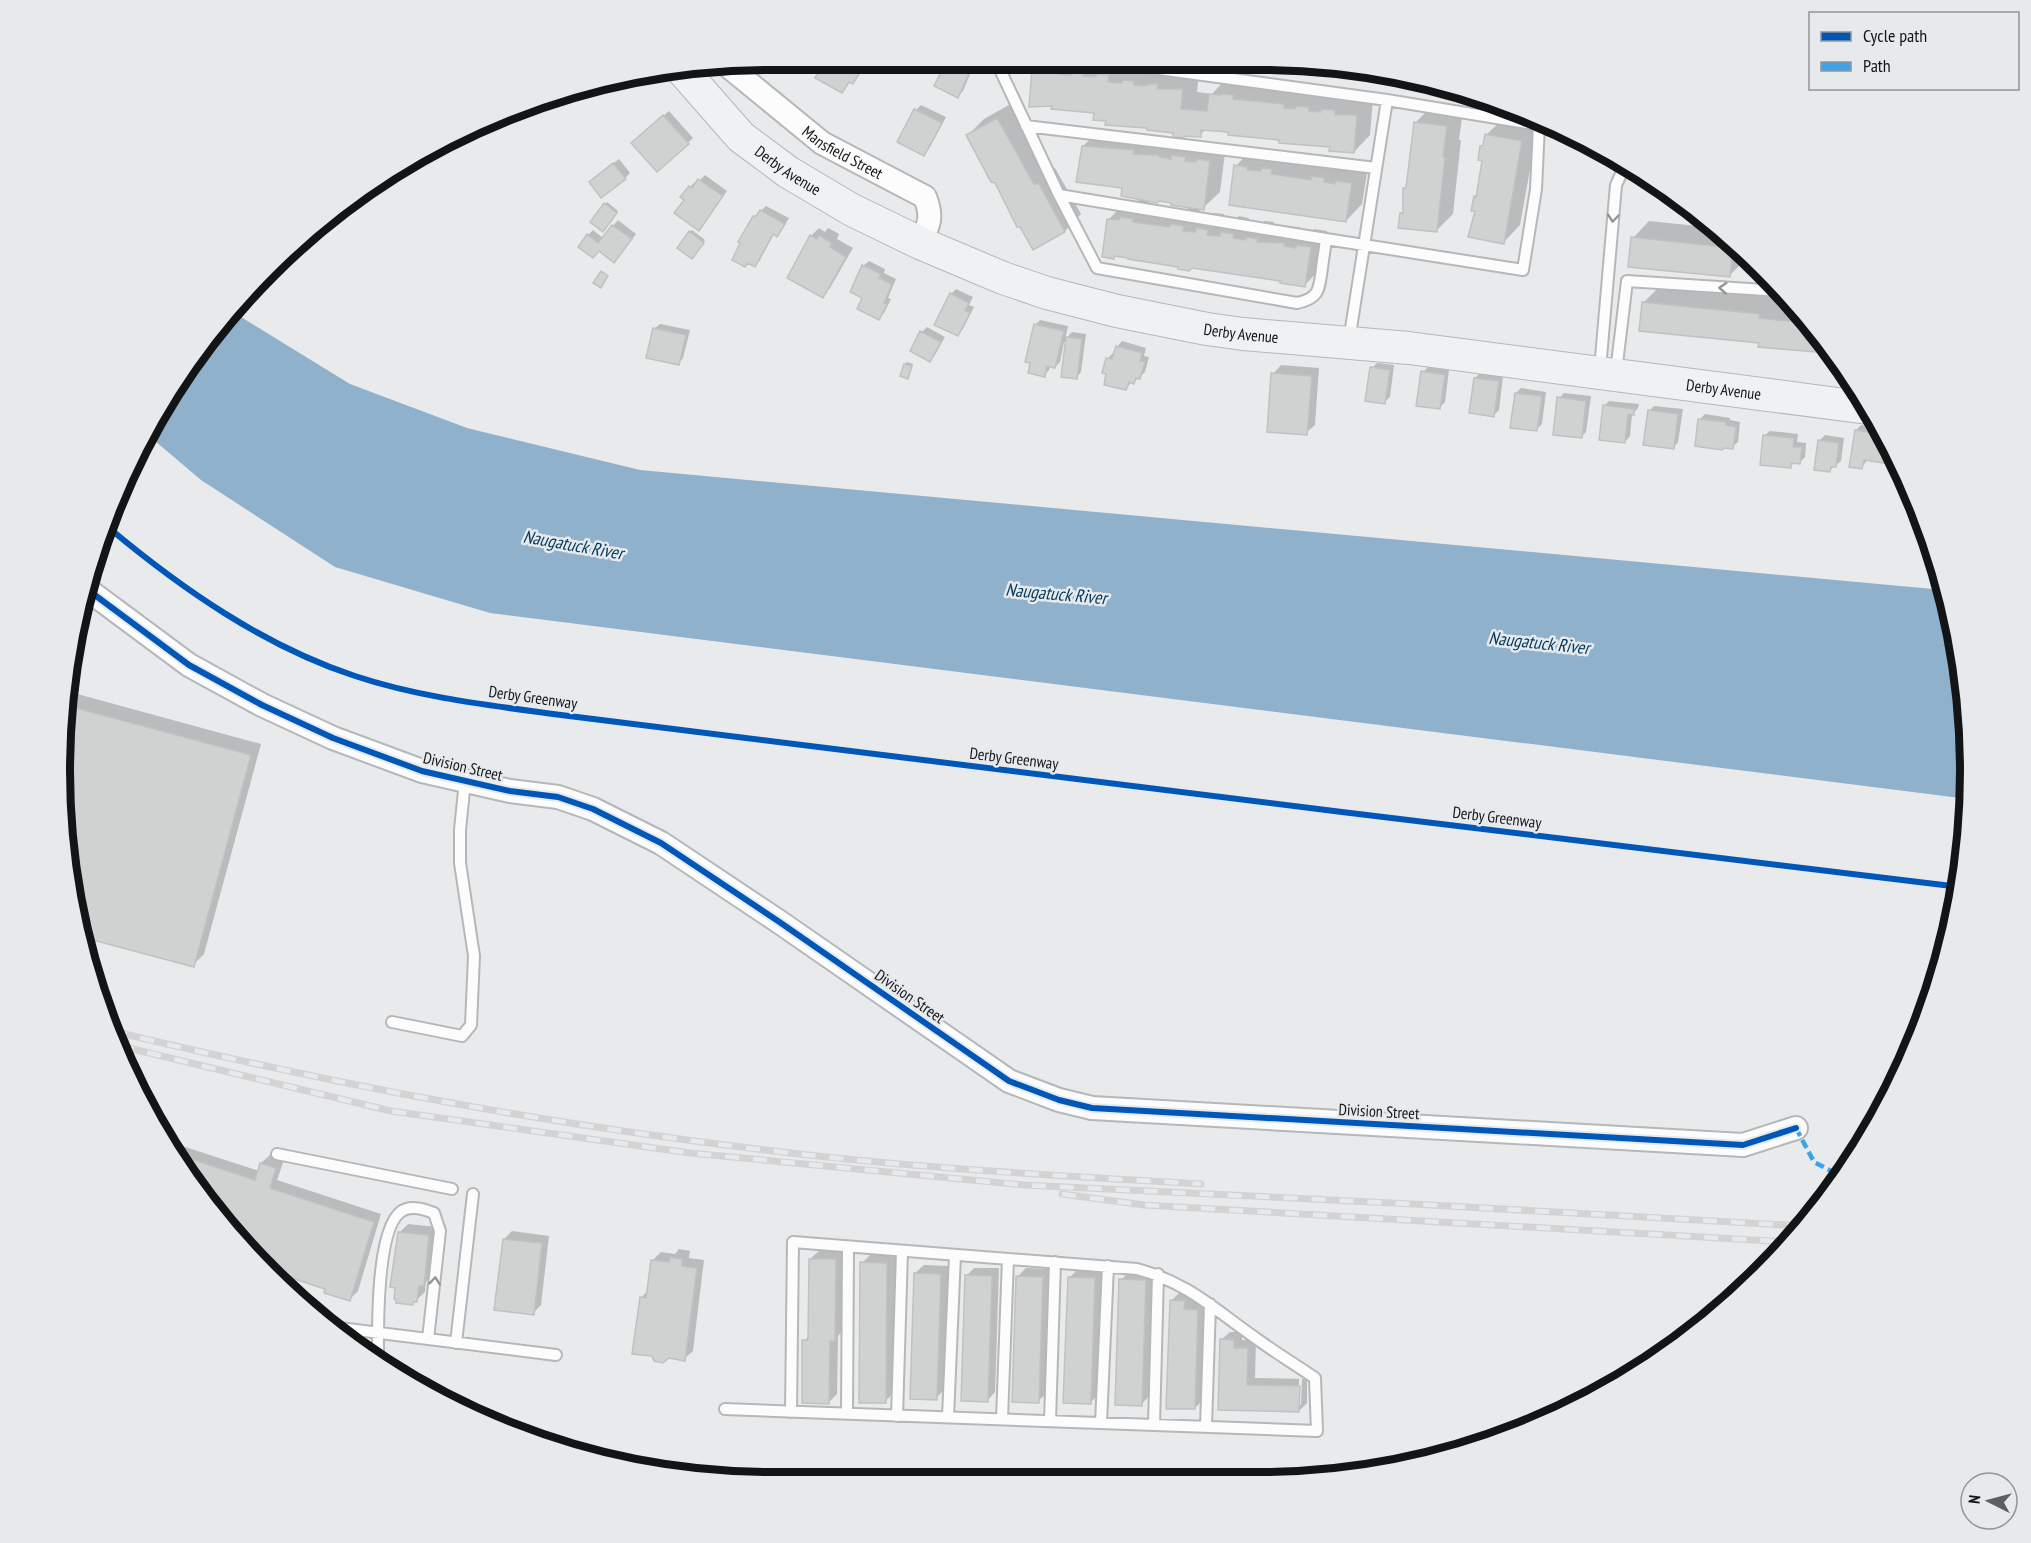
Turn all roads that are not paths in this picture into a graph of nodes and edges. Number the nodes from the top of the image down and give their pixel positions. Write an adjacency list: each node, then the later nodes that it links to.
1 (1000, 70): 7 (lane)
2 (1166, 70): 5 (lane)
3 (735, 72): 13 (street, Mansfield Street)
4 (687, 75): 13 (main road, Derby Avenue)
5 (1387, 100): 6 (lane); 9 (lane)
6 (1524, 123)
7 (1026, 126): 9 (lane); 11 (lane)
8 (1539, 129): 14 (lane)
9 (1376, 168): 14 (lane)
10 (1622, 172): 17 (lane, one-way to 17)
11 (1059, 195): 12 (lane); 12 (lane)
12 (1326, 239): 14 (lane)
13 (920, 243): 16 (main road, Derby Avenue)
14 (1363, 245): 16 (lane)
15 (1769, 290): 17 (lane, one-way to 17)
16 (1349, 342): 17 (main road, Derby Avenue)
17 (1608, 375): 18 (main road, Derby Avenue)
18 (1856, 403)
19 (93, 594): 20 (street, Division Street)
20 (465, 781): 21 (lane); 22 (street, Division Street)
21 (392, 1022)
22 (1796, 1128)
23 (277, 1154): 24 (lane)
24 (452, 1189)
25 (473, 1194): 37 (lane)
26 (848, 1247): 27 (lane); 41 (lane); 42 (lane)
27 (902, 1251): 28 (lane); 43 (lane)
28 (955, 1255): 29 (lane); 44 (lane)
29 (1008, 1259): 30 (lane); 45 (lane)
30 (1055, 1262): 31 (lane); 46 (lane)
31 (1108, 1266): 32 (lane); 47 (lane)
32 (1158, 1275): 33 (lane); 48 (lane)
33 (1210, 1304): 49 (lane); 49 (lane)
34 (346, 1329): 35 (lane)
35 (378, 1333): 36 (lane); 36 (lane, one-way to 35); 38 (lane)
36 (428, 1339): 37 (lane)
37 (456, 1342): 39 (lane)
38 (378, 1351)
39 (556, 1355)
40 (725, 1409): 41 (lane)
41 (791, 1412): 42 (lane)
42 (847, 1414): 43 (lane)
43 (897, 1416): 44 (lane)
44 (948, 1418): 45 (lane)
45 (1002, 1419): 46 (lane)
46 (1050, 1421): 47 (lane)
47 (1101, 1423): 48 (lane)
48 (1154, 1425): 49 (lane)
49 (1206, 1427)

